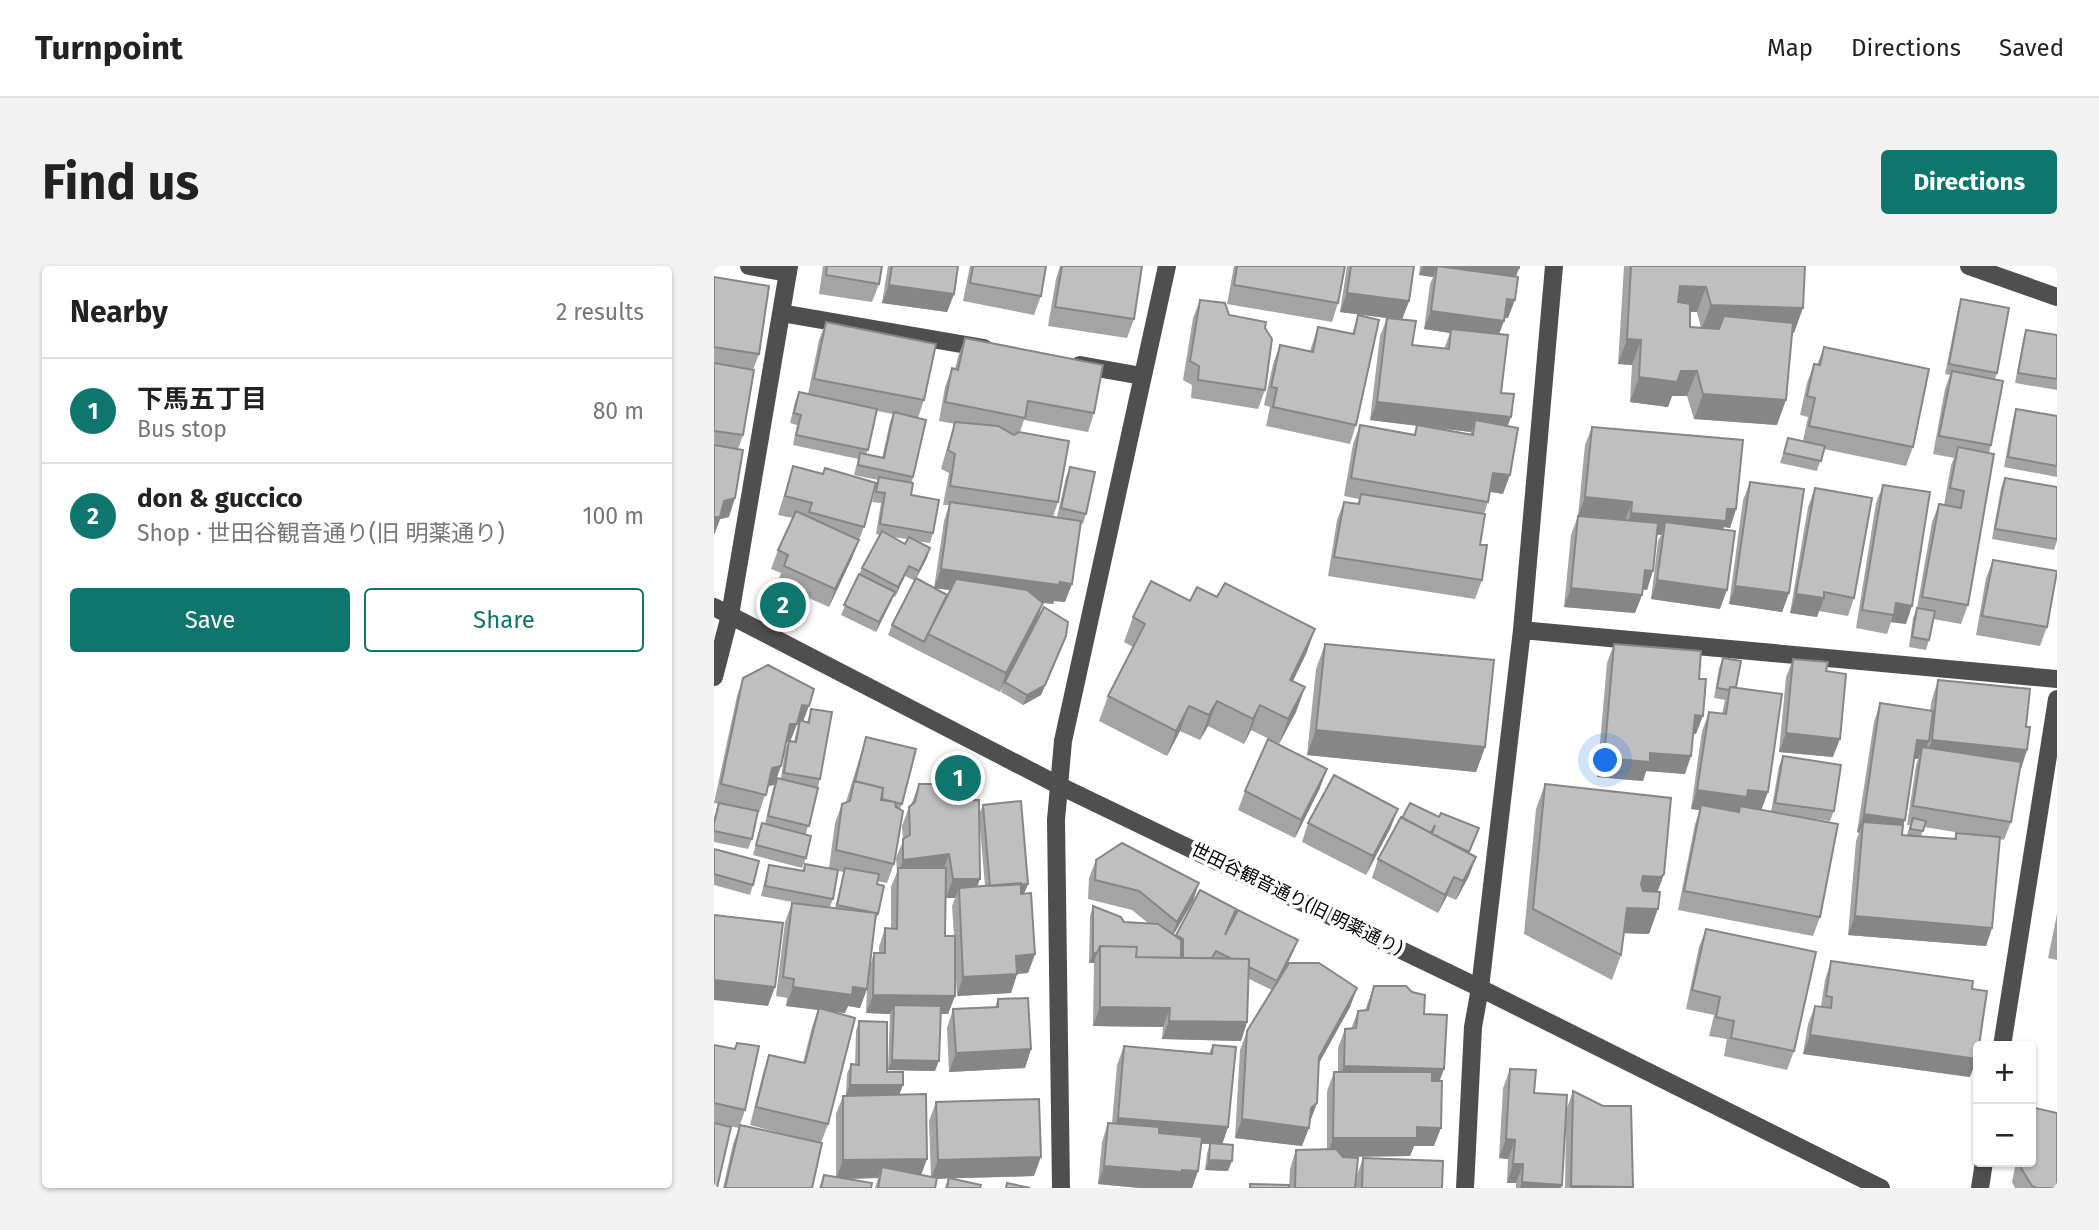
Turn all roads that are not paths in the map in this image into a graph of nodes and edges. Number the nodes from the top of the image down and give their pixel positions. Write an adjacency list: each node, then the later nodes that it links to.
1 (749, 266): 5 (street)
2 (1167, 266): 10 (street)
3 (1554, 266): 12 (street)
4 (1969, 266): 6 (street)
5 (788, 269): 7 (street)
6 (2057, 297)
7 (780, 313): 8 (street); 11 (street)
8 (995, 350)
9 (1062, 362): 10 (street)
10 (1142, 376): 16 (street)
11 (722, 611): 13 (street); 16 (street, 世田谷観音通り(旧 明薬通り))
12 (1522, 629): 14 (street); 17 (street)
13 (714, 677)
14 (2057, 679)
15 (2057, 699): 18 (street)
16 (1059, 786): 17 (street, 世田谷観音通り(旧 明薬通り)); 20 (street)
17 (1480, 988): 21 (street); 22 (street, 世田谷観音通り(旧 明薬通り))
18 (2003, 1041)
19 (1983, 1167): 23 (street)
20 (1061, 1188)
21 (1465, 1188)
22 (1881, 1188)
23 (1980, 1188)

